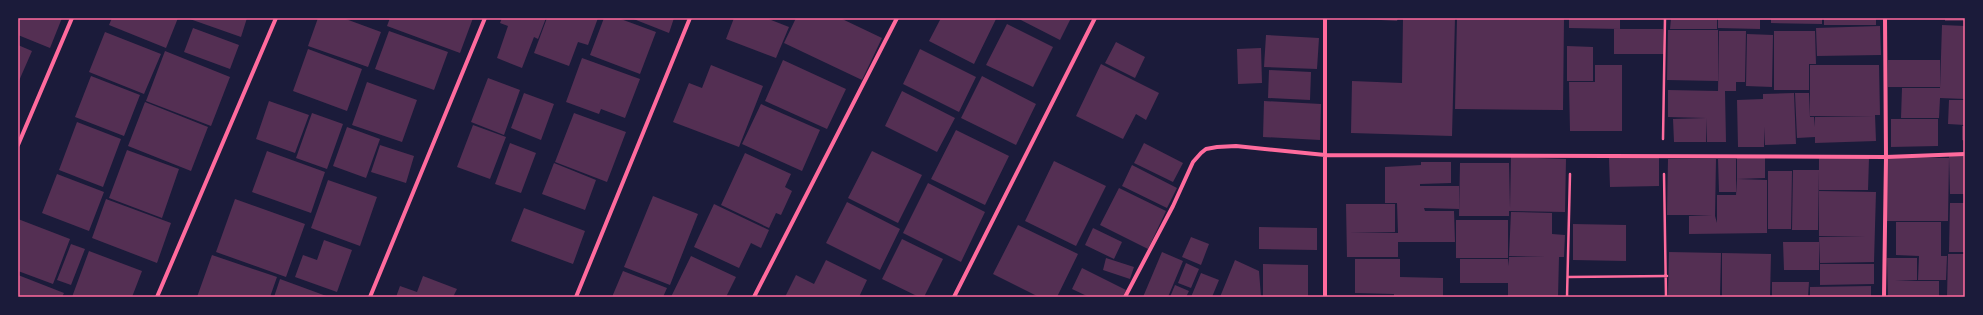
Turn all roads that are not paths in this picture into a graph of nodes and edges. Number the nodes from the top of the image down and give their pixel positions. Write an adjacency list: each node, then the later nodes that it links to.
1 (72, 18): 9 (street)
2 (276, 18): 13 (street)
3 (485, 18): 14 (street)
4 (690, 18): 15 (street)
5 (897, 18): 16 (street)
6 (1095, 18): 17 (street)
7 (1326, 18): 11 (street)
8 (1885, 18): 12 (street)
9 (18, 145)
10 (1965, 154): 12 (street)
11 (1325, 155): 12 (street); 18 (street); 19 (street)
12 (1886, 157): 20 (street)
13 (157, 297)
14 (370, 297)
15 (576, 297)
16 (754, 297)
17 (954, 297)
18 (1125, 297)
19 (1324, 297)
20 (1884, 297)

